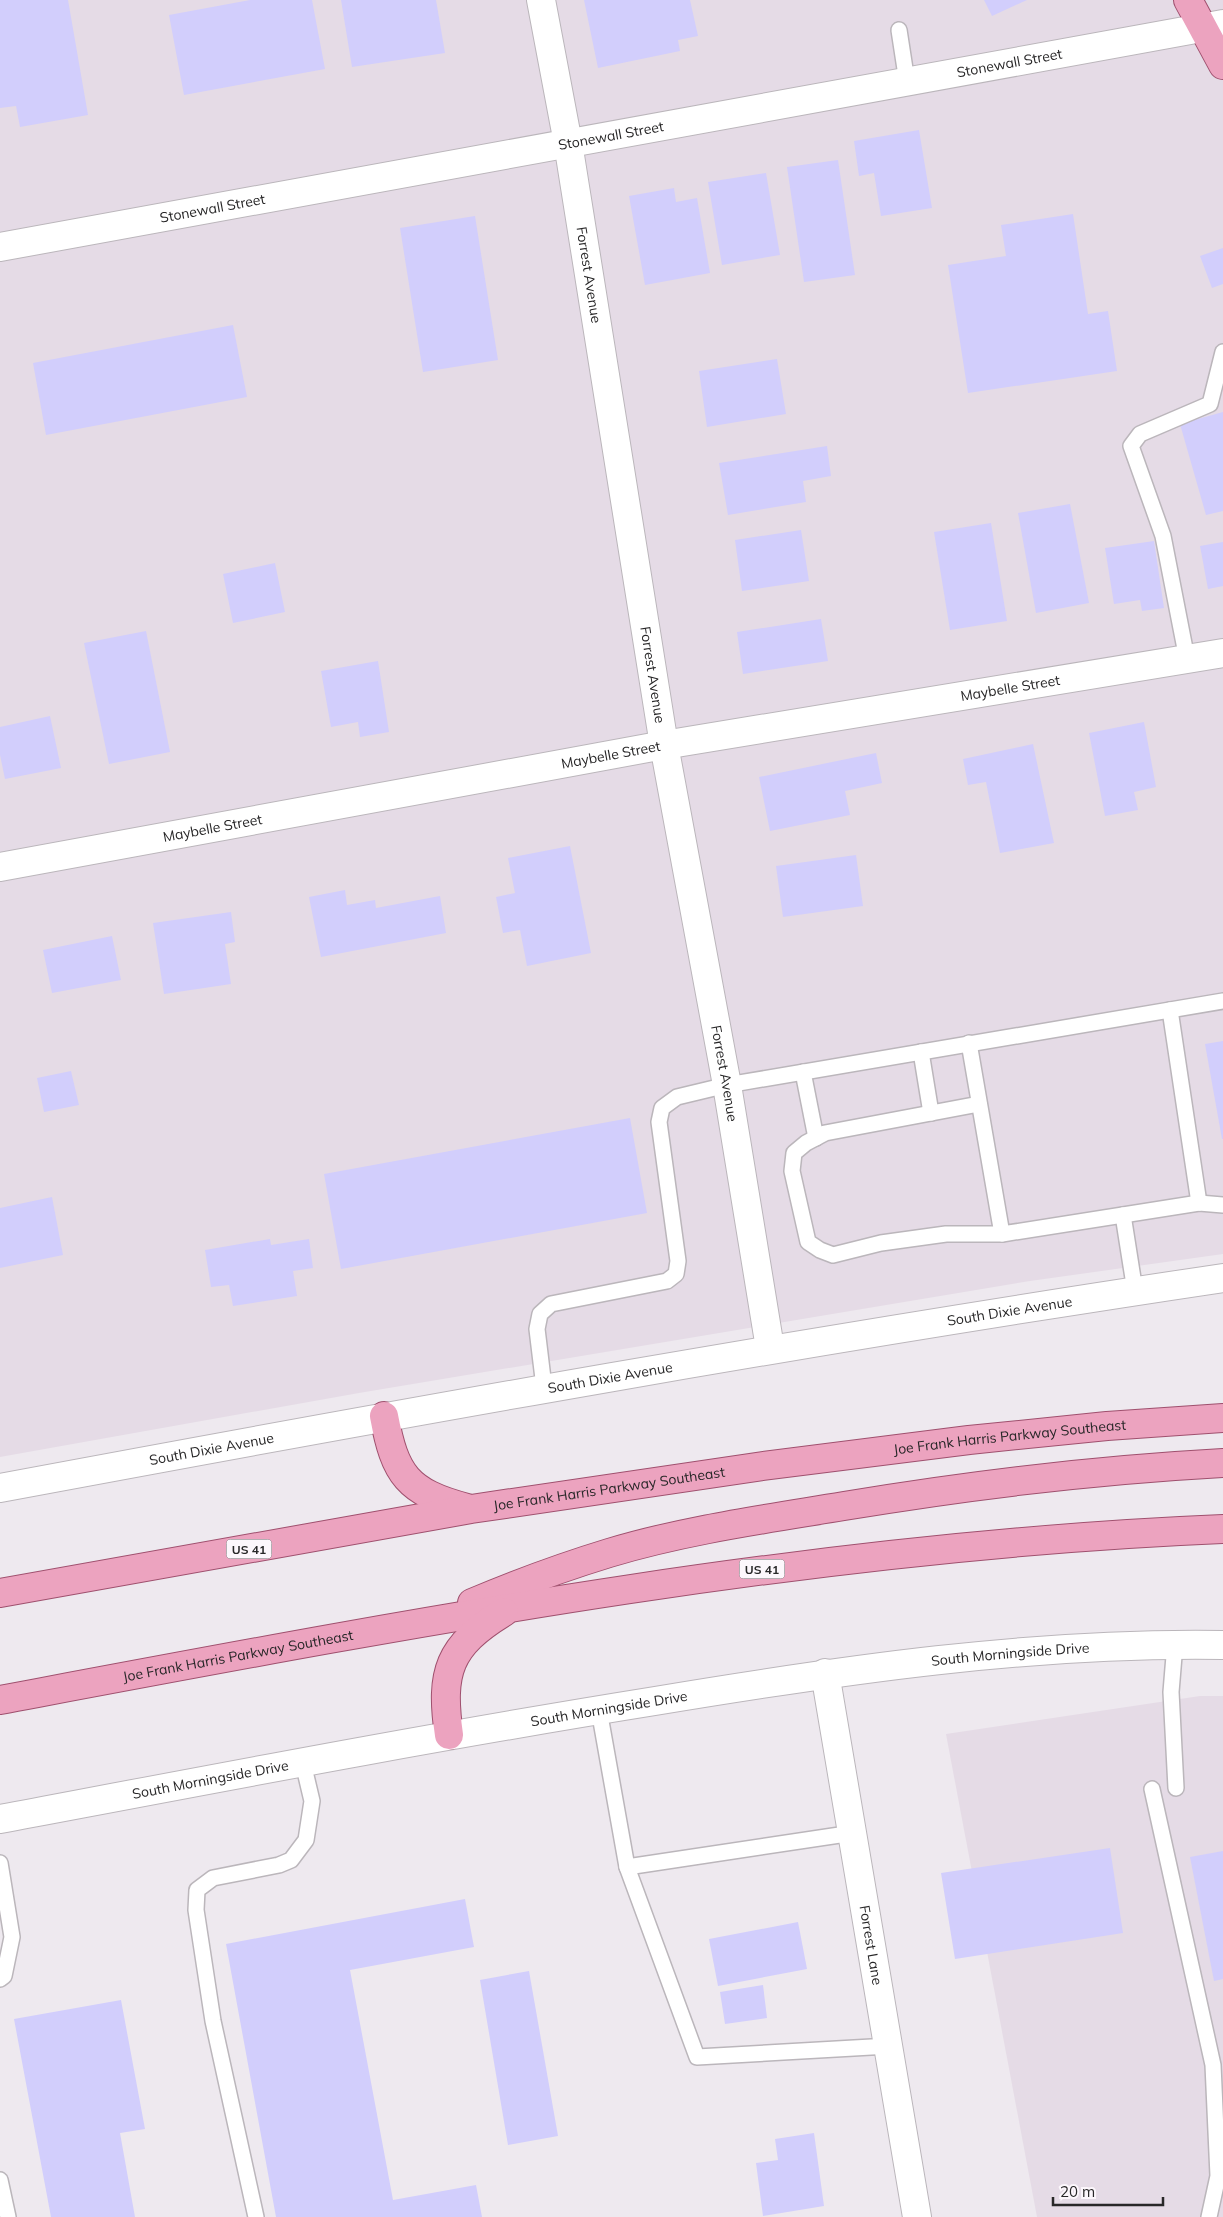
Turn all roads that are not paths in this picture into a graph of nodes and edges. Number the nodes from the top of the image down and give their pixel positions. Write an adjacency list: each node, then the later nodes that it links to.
1 (541, 0): 7 (street, Forrest Avenue)
2 (1188, 0): 3 (main road)
3 (1213, 26): 5 (main road); 6 (street, Stonewall Street)
4 (899, 30): 6 (lane)
5 (1223, 65)
6 (907, 82): 7 (street, Stonewall Street)
7 (568, 143): 8 (street, Stonewall Street); 12 (street, Forrest Avenue)
8 (0, 246)
9 (1223, 352): 11 (lane)
10 (1223, 653): 11 (street, Maybelle Street)
11 (1187, 659): 12 (street, Maybelle Street)
12 (664, 745): 13 (street, Maybelle Street); 19 (street, Forrest Avenue)
13 (0, 867)
14 (1223, 1001): 15 (lane)
15 (1170, 1010): 16 (lane); 23 (lane)
16 (969, 1043): 17 (lane); 20 (lane)
17 (921, 1052): 18 (lane); 21 (lane)
18 (803, 1072): 19 (lane); 22 (lane)
19 (727, 1085): 29 (street, Forrest Avenue); 30 (lane)
20 (979, 1104): 21 (lane); 26 (lane)
21 (931, 1113): 22 (lane)
22 (816, 1138): 26 (lane)
23 (1199, 1203): 24 (lane); 25 (lane)
24 (1223, 1205)
25 (1123, 1215): 26 (lane); 28 (lane)
26 (1002, 1234)
27 (1223, 1278): 28 (street, South Dixie Avenue)
28 (1135, 1291): 29 (street, South Dixie Avenue)
29 (770, 1348): 30 (street, South Dixie Avenue)
30 (544, 1387): 31 (street, South Dixie Avenue)
31 (384, 1416): 34 (street, South Dixie Avenue); 35 (main road)
32 (1223, 1418): 35 (main road, Joe Frank Harris Parkway Southeast / US 41)
33 (1223, 1462): 41 (main road)
34 (0, 1488)
35 (470, 1509): 37 (main road, Joe Frank Harris Parkway Southeast / US 41)
36 (1223, 1529): 40 (main road, Joe Frank Harris Parkway Southeast / US 41)
37 (28, 1588): 38 (main road, Joe Frank Harris Parkway Southeast / US 41); 39 (main road)
38 (0, 1593)
39 (0, 1602)
40 (511, 1608): 41 (main road, Joe Frank Harris Parkway Southeast / US 41); 47 (main road)
41 (429, 1621): 45 (main road, Joe Frank Harris Parkway Southeast / US 41)
42 (1174, 1644): 43 (street, South Morningside Drive); 44 (street, South Morningside Drive); 49 (lane)
43 (1223, 1645)
44 (825, 1673): 46 (street, South Morningside Drive); 52 (street, Forrest Lane)
45 (0, 1700)
46 (599, 1710): 47 (street, South Morningside Drive); 54 (lane)
47 (449, 1735): 48 (street, South Morningside Drive)
48 (303, 1763): 51 (street, South Morningside Drive); 59 (lane)
49 (1176, 1788)
50 (1152, 1789): 61 (lane)
51 (0, 1819)
52 (853, 1832): 54 (lane); 56 (street, Forrest Lane)
53 (0, 1863): 55 (lane)
54 (627, 1867): 56 (lane)
55 (0, 1979)
56 (889, 2046): 60 (street, Forrest Lane)
57 (0, 2180): 58 (lane)
58 (8, 2217)
59 (256, 2217)
60 (917, 2217)
61 (1209, 2217)

